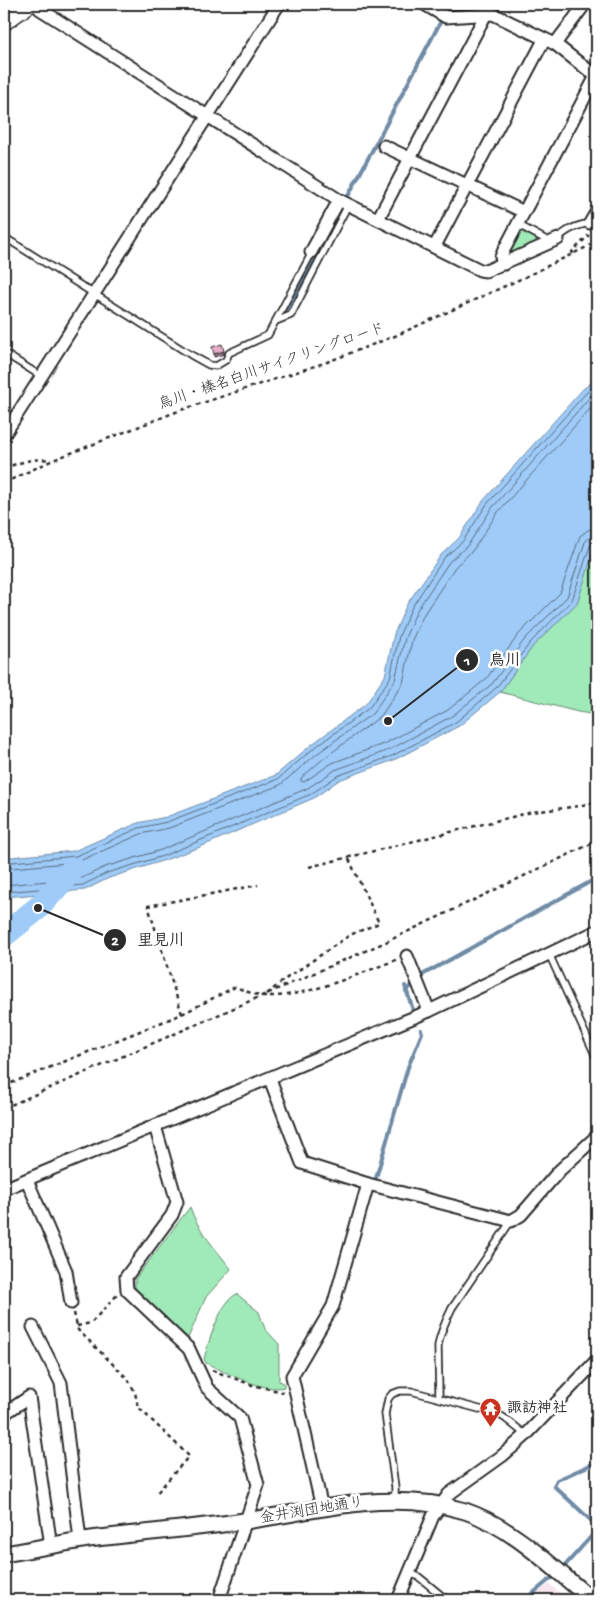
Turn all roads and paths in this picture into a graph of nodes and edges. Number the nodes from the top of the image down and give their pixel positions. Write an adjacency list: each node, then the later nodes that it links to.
1 (28, 4): 7 (main road)
2 (35, 4): 10 (street)
3 (279, 4): 10 (street)
4 (424, 4): 6 (street)
5 (584, 4): 8 (street)
6 (486, 14): 8 (street); 12 (street)
7 (4, 21)
8 (549, 42): 9 (street); 13 (street)
9 (597, 77): 15 (street)
10 (207, 116): 14 (street); 28 (street)
11 (384, 146): 12 (street)
12 (410, 157): 13 (street); 17 (street)
13 (467, 185): 15 (street); 23 (street)
14 (343, 202): 17 (street); 24 (street); 27 (lane)
15 (524, 212): 18 (street)
16 (597, 212): 19 (street)
17 (378, 219): 23 (street)
18 (517, 224): 21 (lane); 26 (street)
19 (590, 228): 21 (lane); 25 (path, 烏川・榛名白川サイクリングロード)
20 (4, 237): 28 (lane)
21 (554, 241): 26 (street)
22 (597, 242): 25 (path, 烏川・榛名白川サイクリングロード)
23 (435, 246): 26 (street)
24 (311, 252): 27 (lane)
25 (573, 254): 33 (path, 烏川・榛名白川サイクリングロード)
26 (504, 264)
27 (307, 273): 29 (lane); 29 (lane)
28 (94, 294): 29 (lane); 31 (street)
29 (276, 321)
30 (4, 353): 31 (lane)
31 (40, 376): 32 (street)
32 (4, 434)
33 (53, 460): 34 (path); 35 (path, 烏川・榛名白川サイクリングロード)
34 (4, 468)
35 (4, 483)
36 (597, 802): 38 (path)
37 (597, 841): 44 (path)
38 (348, 857): 39 (path); 44 (path)
39 (309, 867)
40 (258, 885): 46 (path)
41 (597, 932): 42 (street)
42 (549, 954): 45 (street); 47 (lane)
43 (407, 956): 44 (path); 45 (street)
44 (264, 996): 46 (path); 50 (path)
45 (429, 1011): 48 (street)
46 (182, 1014): 49 (path)
47 (597, 1059)
48 (270, 1079): 51 (street); 54 (street)
49 (4, 1086)
50 (4, 1108)
51 (155, 1126): 53 (street); 57 (street)
52 (597, 1136): 56 (street)
53 (27, 1180): 55 (street); 58 (street)
54 (368, 1184): 56 (street); 63 (street)
55 (4, 1190)
56 (511, 1221): 64 (lane)
57 (127, 1290): 59 (path); 62 (street)
58 (71, 1303): 59 (path)
59 (76, 1325): 67 (path)
60 (33, 1327): 72 (street)
61 (597, 1360): 66 (street)
62 (197, 1364): 63 (path); 71 (street)
63 (295, 1394): 70 (street)
64 (439, 1397): 66 (lane); 68 (lane)
65 (4, 1414): 73 (street)
66 (526, 1435): 69 (street)
67 (155, 1495)
68 (395, 1500): 69 (street, 金井渕団地通り); 70 (street, 金井渕団地通り)
69 (440, 1505): 75 (street); 79 (street, 金井渕団地通り)
70 (322, 1508): 71 (street, 金井渕団地通り)
71 (244, 1521): 72 (street, 金井渕団地通り); 76 (street)
72 (80, 1540): 73 (street, 金井渕団地通り)
73 (51, 1546): 74 (street, 金井渕団地通り)
74 (4, 1554)
75 (410, 1573): 77 (street); 78 (lane)
76 (219, 1600)
77 (398, 1600)
78 (447, 1600)
79 (592, 1600)

